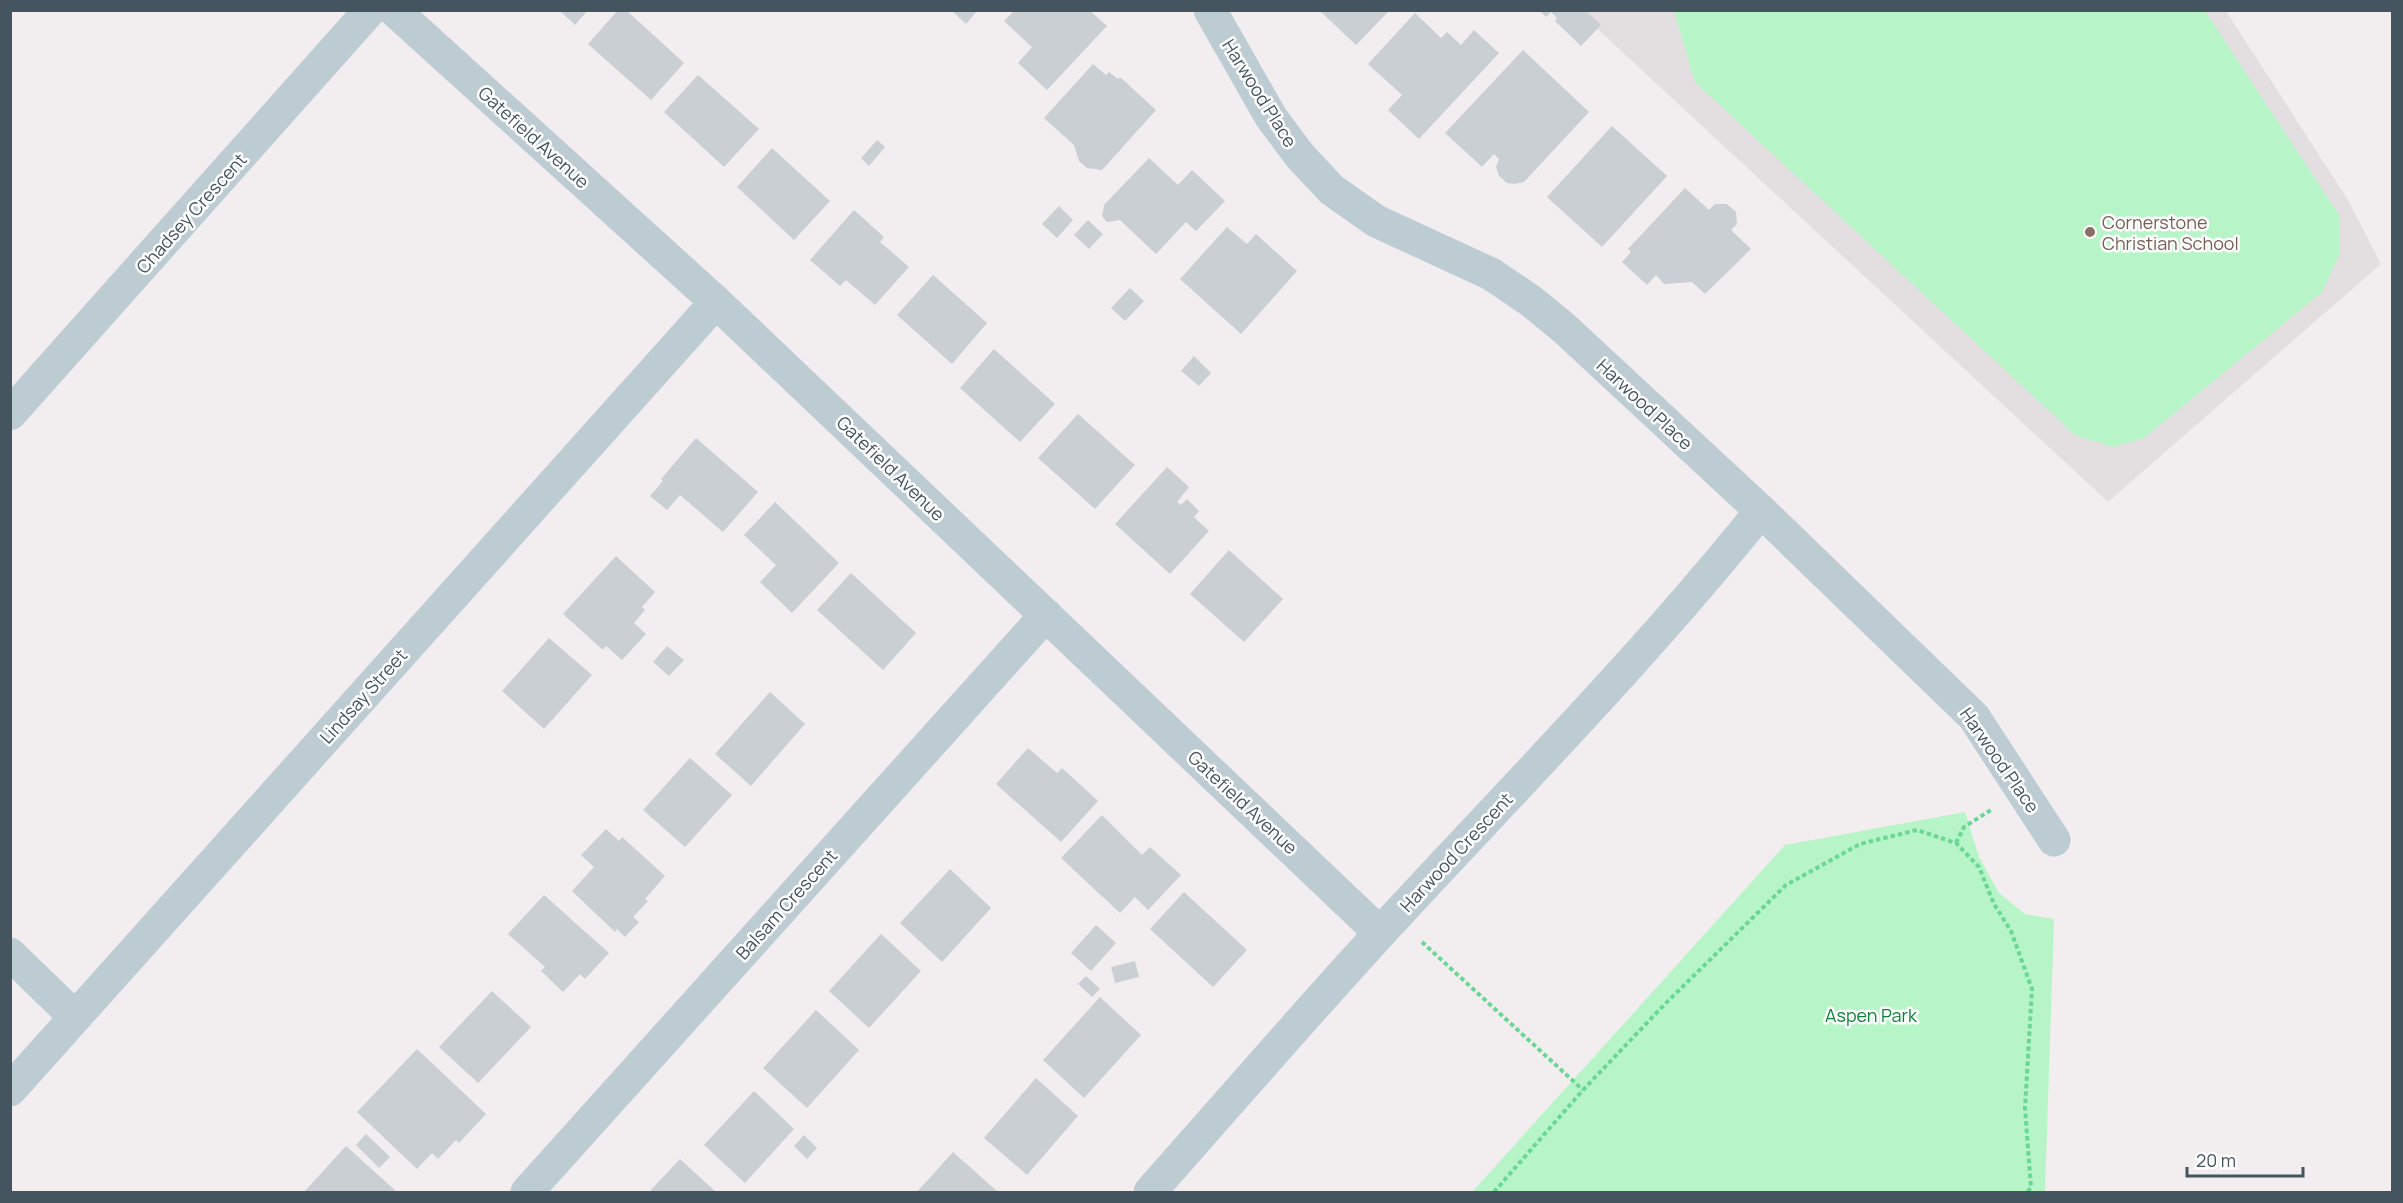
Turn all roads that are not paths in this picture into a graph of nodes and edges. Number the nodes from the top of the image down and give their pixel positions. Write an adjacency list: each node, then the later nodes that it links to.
1 (370, 10): 5 (street, Chadsey Crescent)
2 (394, 10): 4 (street, Gatefield Avenue)
3 (1210, 10): 6 (street, Harwood Place)
4 (717, 302): 7 (street, Gatefield Avenue); 11 (street, Lindsay Street)
5 (10, 414)
6 (1761, 511): 8 (street, Harwood Place); 9 (street, Harwood Crescent)
7 (1046, 615): 9 (street, Gatefield Avenue); 13 (street, Balsam Crescent)
8 (2054, 840)
9 (1388, 925): 14 (street, Harwood Crescent)
10 (10, 954): 11 (street)
11 (75, 1017): 12 (street, Lindsay Street)
12 (10, 1089)
13 (527, 1192)
14 (1150, 1192)

